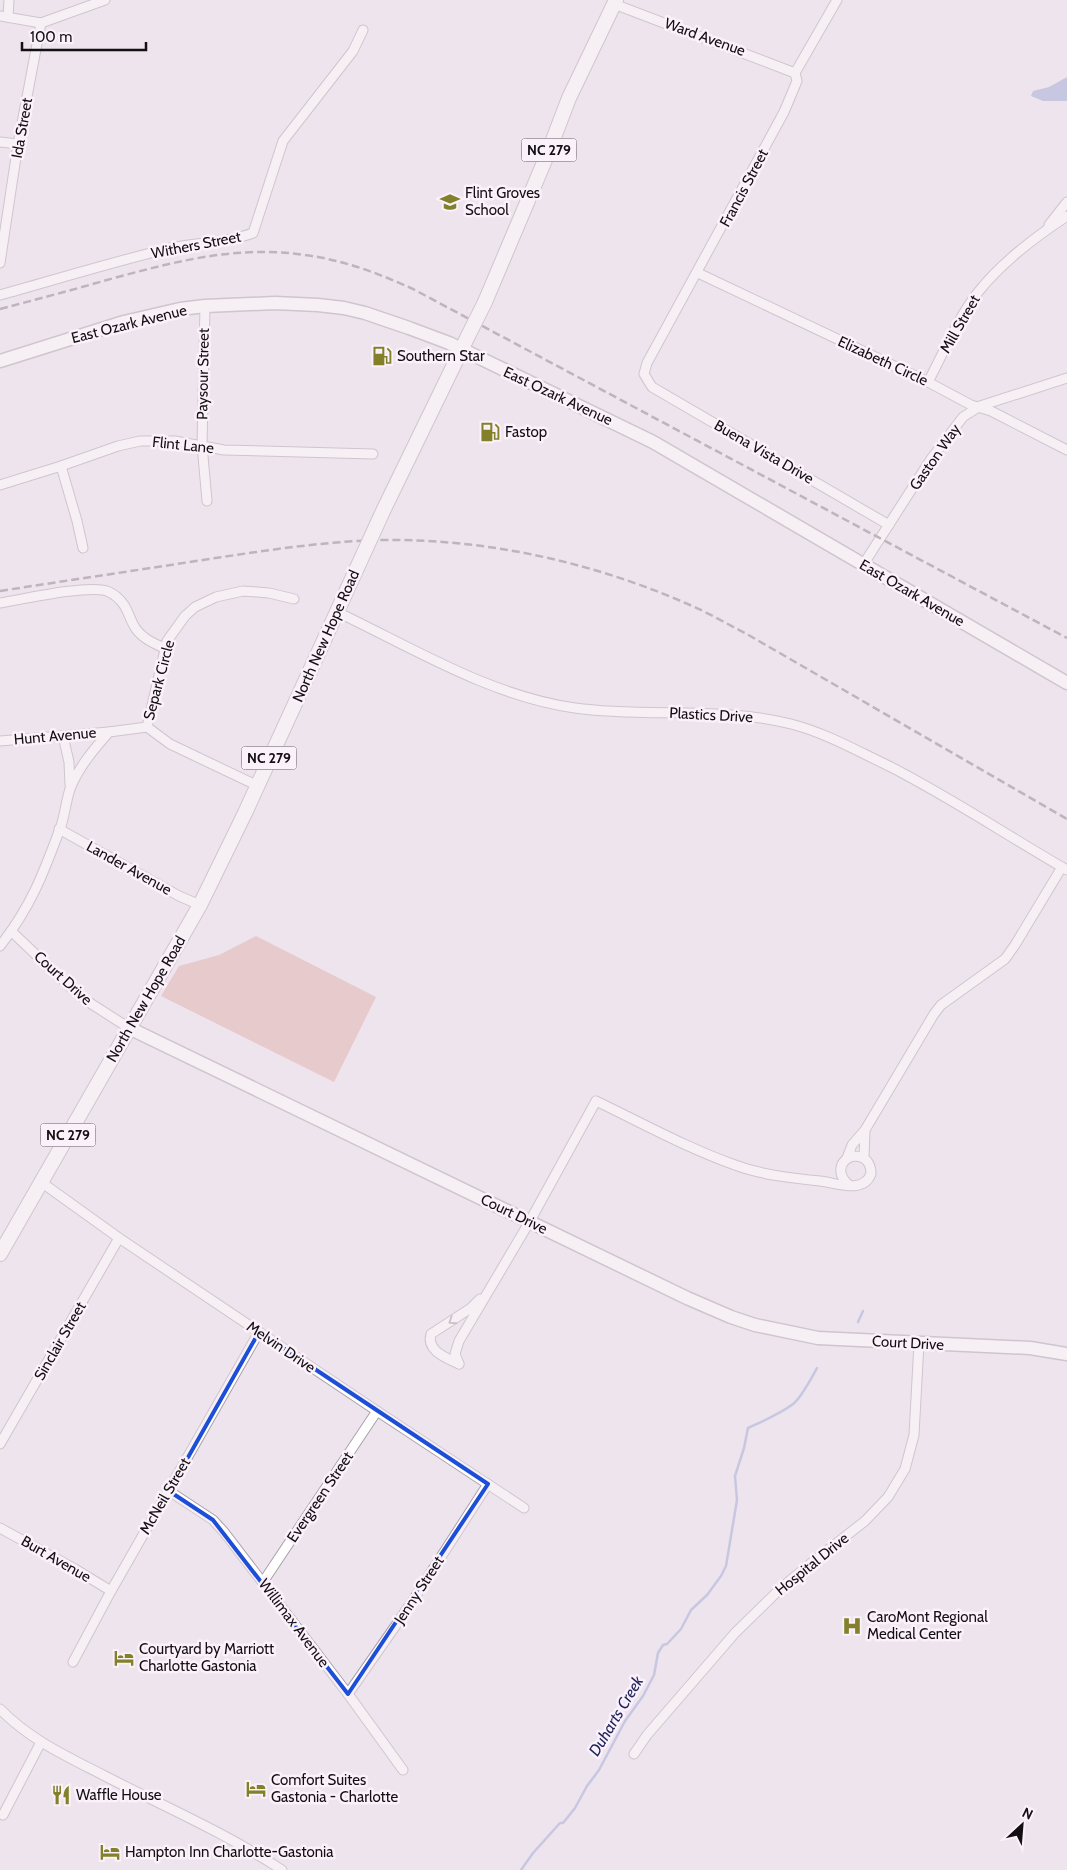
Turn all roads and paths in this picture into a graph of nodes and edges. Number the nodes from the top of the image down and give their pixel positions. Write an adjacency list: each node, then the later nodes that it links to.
1 (9, 0): 5 (street)
2 (105, 0): 6 (street)
3 (836, 0): 8 (street, Francis Street)
4 (615, 2): 8 (street, Ward Avenue); 18 (main road, North New Hope Road / NC 279, bridge)
5 (4, 17): 6 (street)
6 (41, 23): 10 (street, Ida Street)
7 (363, 30): 16 (street, Withers Street)
8 (795, 73): 15 (street, Francis Street)
9 (0, 142): 10 (street)
10 (18, 144): 14 (street, Ida Street)
11 (1067, 202): 13 (street, Mill Street)
12 (1067, 216): 13 (street, Mill Street)
13 (1044, 231): 22 (street, Mill Street)
14 (0, 263)
15 (698, 273): 20 (street, Francis Street); 22 (street, Elizabeth Circle)
16 (0, 295)
17 (205, 306): 18 (main road, East Ozark Avenue); 19 (main road, East Ozark Avenue); 24 (street, Paysour Street)
18 (462, 349): 32 (main road, East Ozark Avenue); 35 (main road, North New Hope Road / NC 279, bridge)
19 (0, 361)
20 (644, 374): 30 (street, Buena Vista Drive)
21 (1067, 378): 23 (street, Gaston Way)
22 (928, 382): 23 (street, Elizabeth Circle)
23 (980, 406): 25 (street, Elizabeth Circle); 30 (street, Gaston Way)
24 (202, 445): 26 (street, Flint Lane); 27 (street, Flint Lane); 29 (street, Paysour Street)
25 (1067, 450)
26 (373, 454)
27 (61, 466): 28 (street, Flint Lane); 31 (street)
28 (0, 485)
29 (206, 501)
30 (889, 526): 32 (street, Gaston Way)
31 (83, 548)
32 (863, 565): 37 (main road, East Ozark Avenue)
33 (294, 599): 36 (street, Separk Circle)
34 (0, 603): 36 (street)
35 (337, 612): 42 (main road, North New Hope Road / NC 279); 45 (street, Plastics Drive)
36 (165, 648): 38 (street, Separk Circle)
37 (1067, 683)
38 (147, 727): 39 (street, Separk Circle); 42 (street)
39 (109, 732): 40 (street, Hunt Avenue); 43 (street)
40 (63, 736): 41 (street, Hunt Avenue); 43 (street)
41 (0, 741)
42 (256, 785): 46 (main road, North New Hope Road / NC 279)
43 (70, 788): 44 (street)
44 (59, 829): 46 (street, Lander Avenue); 47 (street)
45 (1065, 869): 50 (street)
46 (200, 905): 49 (main road, North New Hope Road / NC 279)
47 (11, 931): 48 (street); 49 (street, Court Drive)
48 (0, 946)
49 (130, 1028): 54 (main road, North New Hope Road / NC 279); 57 (main road, Court Drive)
50 (865, 1130): 51 (street); 52 (street)
51 (848, 1158): 52 (street); 53 (street)
52 (864, 1158): 56 (street)
53 (840, 1168): 55 (street); 56 (street)
54 (41, 1182): 58 (street, Melvin Drive); 59 (main road, North New Hope Road / NC 279)
55 (822, 1182): 56 (street); 57 (street)
56 (849, 1185)
57 (530, 1221): 60 (street); 62 (main road, Court Drive)
58 (119, 1238): 61 (street, Melvin Drive); 65 (street, Sinclair Street)
59 (0, 1254)
60 (489, 1289): 60 (street, one-way to 60)
61 (259, 1332): 64 (street, Melvin Drive); 67 (street, McNeil Street)
62 (919, 1343): 63 (main road, Court Drive); 76 (street, Hospital Drive)
63 (1067, 1354)
64 (377, 1411): 66 (street, Melvin Drive); 70 (street, Evergreen Street)
65 (0, 1444)
66 (488, 1484): 68 (street, Melvin Drive); 73 (street, Jenny Street)
67 (168, 1491): 70 (street, Willimax Avenue); 71 (street, McNeil Street)
68 (524, 1508)
69 (0, 1528): 71 (street, Burt Avenue)
70 (264, 1582): 73 (street, Willimax Avenue)
71 (111, 1591): 72 (street, McNeil Street)
72 (73, 1662)
73 (348, 1694): 77 (street, Willimax Avenue)
74 (0, 1709): 75 (street)
75 (41, 1742): 78 (street); 79 (street)
76 (634, 1754)
77 (403, 1770)
78 (3, 1814)
79 (282, 1870)

